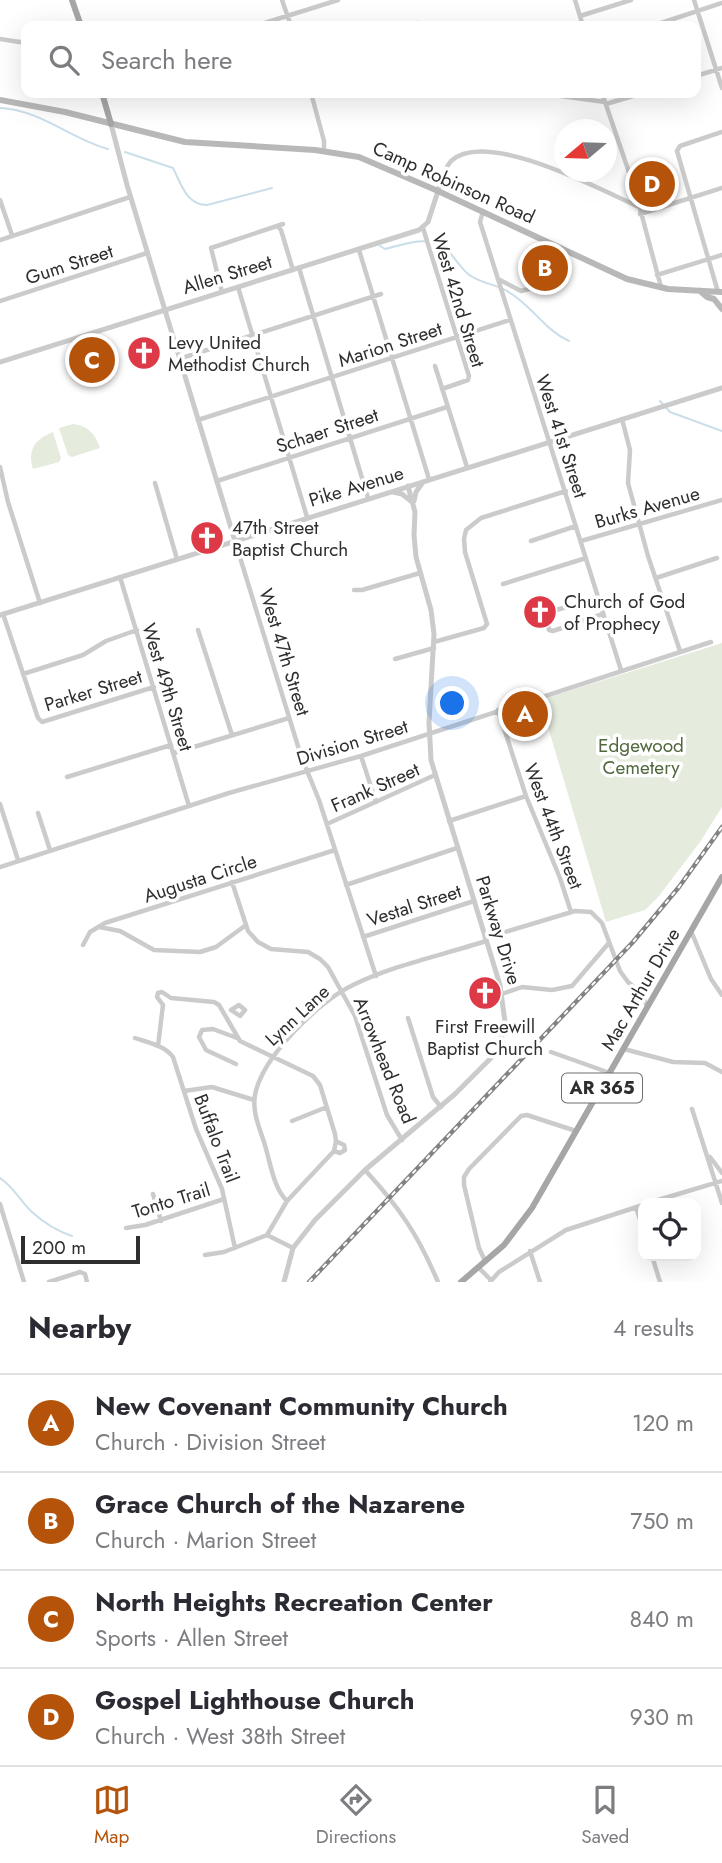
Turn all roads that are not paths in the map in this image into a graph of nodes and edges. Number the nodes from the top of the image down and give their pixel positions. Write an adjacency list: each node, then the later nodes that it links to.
1 (72, 0): 11 (main road)
2 (282, 0): 9 (street)
3 (338, 0): 9 (street)
4 (575, 0): 10 (street)
5 (631, 0): 10 (street)
6 (694, 0): 8 (street)
7 (722, 3): 8 (street)
8 (698, 12): 15 (street); 18 (street)
9 (288, 16): 12 (street); 13 (street)
10 (580, 16): 14 (street)
11 (79, 21)
12 (272, 21)
13 (289, 21)
14 (582, 21)
15 (668, 21)
16 (0, 39): 17 (street)
17 (21, 42)
18 (719, 69): 19 (street); 20 (street)
19 (701, 74)
20 (722, 88)
21 (103, 98): 28 (main road, West 47th Street)
22 (311, 98): 30 (street)
23 (572, 98): 27 (street)
24 (604, 98): 27 (street)
25 (624, 98): 27 (street)
26 (0, 100): 28 (main road, Camp Robinson Road)
27 (606, 103): 36 (street)
28 (111, 124): 30 (main road, Camp Robinson Road); 33 (street, West 47th Street)
29 (722, 132): 34 (street)
30 (324, 151): 32 (main road, Camp Robinson Road)
31 (722, 188): 34 (street)
32 (438, 191): 36 (street); 37 (main road, Camp Robinson Road); 39 (street)
33 (130, 197): 40 (street); 43 (street, West 47th Street)
34 (690, 198): 38 (street); 45 (street)
35 (0, 200): 40 (street)
36 (639, 207): 38 (street)
37 (483, 211): 48 (street, West 41st Street); 51 (main road, Camp Robinson Road)
38 (640, 214): 47 (street)
39 (423, 228): 42 (street, Allen Street); 63 (street, West 42nd Street)
40 (12, 236): 41 (street)
41 (0, 240)
42 (359, 250): 46 (street, Allen Street); 56 (street)
43 (148, 253): 57 (street, Gum Street); 59 (street, West 47th Street)
44 (722, 255): 45 (street)
45 (708, 259): 47 (street); 54 (street)
46 (296, 269): 50 (street, Allen Street); 53 (street); 60 (street)
47 (657, 275): 51 (street)
48 (498, 281): 49 (street); 61 (street, West 41st Street)
49 (544, 285)
50 (238, 287): 53 (street, Allen Street); 62 (street)
51 (661, 288): 52 (main road, Camp Robinson Road)
52 (700, 291): 54 (main road, Camp Robinson Road); 58 (main road)
53 (222, 292): 59 (street, Allen Street)
54 (720, 292): 58 (main road)
55 (381, 294): 56 (street)
56 (374, 297): 60 (street); 64 (street)
57 (0, 301)
58 (722, 307)
59 (164, 310): 65 (street, West 47th Street); 66 (street, Allen Street)
60 (313, 316): 62 (street); 68 (street)
61 (510, 320): 63 (street, Marion Street); 77 (street, West 41st Street)
62 (253, 335): 65 (street); 71 (street)
63 (456, 337): 64 (street, Marion Street); 70 (street, West 42nd Street)
64 (393, 358): 68 (street, Marion Street); 73 (street)
65 (179, 359): 75 (street, West 47th Street)
66 (0, 362)
67 (435, 366): 70 (street)
68 (332, 377): 71 (street, Marion Street); 76 (street)
69 (722, 388): 74 (street, Pike Avenue)
70 (442, 389): 72 (street)
71 (271, 397): 75 (street, Marion Street); 78 (street)
72 (447, 407): 73 (street, Schaer Street); 80 (street)
73 (411, 418): 76 (street, Schaer Street); 81 (street)
74 (622, 419): 77 (street, Pike Avenue); 91 (street)
75 (198, 420): 82 (street, West 47th Street)
76 (350, 438): 78 (street, Schaer Street); 87 (street)
77 (549, 441): 80 (street, Pike Avenue); 85 (street, West 41st Street)
78 (290, 457): 82 (street, Schaer Street); 90 (street)
79 (0, 467): 105 (street)
80 (467, 467): 81 (street, Pike Avenue)
81 (426, 480): 84 (street, Pike Avenue); 89 (street, Parkway Drive)
82 (217, 481): 93 (street, West 47th Street)
83 (155, 483): 98 (street)
84 (408, 486): 86 (street, Pike Avenue); 89 (street, Parkway Drive)
85 (566, 491): 92 (street, West 41st Street); 111 (street)
86 (389, 492): 87 (street, Pike Avenue); 89 (street)
87 (368, 498): 90 (street, Pike Avenue)
88 (722, 500): 91 (street, Burks Avenue)
89 (414, 505): 99 (street, Parkway Drive)
90 (307, 517): 93 (street, Pike Avenue)
91 (640, 523): 95 (street, Burks Avenue); 101 (street)
92 (576, 526): 94 (street); 95 (street, West 41st Street)
93 (234, 541): 98 (street, Pike Avenue); 118 (street, West 47th Street)
94 (531, 541)
95 (581, 541): 96 (street, West 41st Street)
96 (586, 558): 102 (street, Burks Avenue); 104 (street, West 41st Street)
97 (717, 558): 101 (street)
98 (177, 559): 100 (street, Pike Avenue)
99 (420, 573): 103 (street); 111 (street, Parkway Drive)
100 (120, 577): 105 (street, Pike Avenue); 108 (street, West 49th Street)
101 (656, 578): 112 (street)
102 (503, 584)
103 (354, 590)
104 (598, 597): 106 (street, West 41st Street); 106 (street)
105 (40, 603): 107 (street, Pike Avenue)
106 (603, 614): 114 (street, West 41st Street)
107 (2, 615): 115 (street)
108 (137, 630): 115 (street); 116 (street, West 49th Street)
109 (198, 630): 120 (street)
110 (712, 642): 112 (street, Division Street)
111 (434, 645): 113 (street); 119 (street, Parkway Drive)
112 (680, 651): 114 (street, Division Street)
113 (396, 659)
114 (621, 670): 117 (street, Division Street)
115 (23, 674): 116 (street, Parker Street)
116 (154, 687): 121 (street, West 49th Street)
117 (498, 710): 119 (street, Division Street); 127 (street, West 44th Street)
118 (289, 718): 120 (street); 124 (street, West 47th Street)
119 (429, 733): 123 (street, Division Street); 125 (street, Parkway Drive)
120 (232, 735): 122 (street)
121 (171, 745): 122 (street, West 49th Street); 126 (street)
122 (174, 753): 130 (street, West 49th Street)
123 (361, 756): 124 (street, Division Street); 128 (street)
124 (307, 772): 130 (street, Division Street); 133 (street, West 47th Street)
125 (435, 775): 128 (street, Frank Street); 132 (street, Parkway Drive)
126 (67, 777)
127 (526, 796): 132 (street); 144 (street, West 44th Street)
128 (376, 802): 133 (street, Frank Street)
129 (0, 804): 137 (street)
130 (189, 806): 136 (street, Division Street)
131 (38, 813): 136 (street)
132 (449, 821): 134 (street, Parkway Drive)
133 (327, 824): 135 (street, West 47th Street)
134 (457, 848): 141 (street); 143 (street, Parkway Drive)
135 (335, 849): 140 (street, Augusta Circle); 141 (street, West 47th Street)
136 (50, 850): 137 (street, Division Street)
137 (18, 860): 138 (street, Division Street)
138 (0, 867)
139 (722, 877): 142 (main road, Mac Arthur Drive / AR 365)
140 (232, 882): 145 (street, Arrowhead Road); 146 (street, Augusta Circle)
141 (346, 884): 148 (street, West 47th Street)
142 (719, 887): 147 (main road, Mac Arthur Drive / AR 365)
143 (474, 901): 148 (street, Vestal Street); 149 (street, Parkway Drive)
144 (571, 912): 149 (street, Lynn Lane); 150 (street)
145 (246, 925): 146 (street); 153 (street, Arrowhead Road)
146 (98, 926): 151 (street)
147 (691, 931): 156 (street); 158 (main road, Mac Arthur Drive / AR 365)
148 (363, 937): 152 (street, West 47th Street)
149 (486, 939): 152 (street, Lynn Lane); 154 (street, Parkway Drive)
150 (609, 943): 154 (street); 155 (street)
151 (83, 945)
152 (376, 976): 153 (street, Lynn Lane)
153 (342, 992): 169 (street, Lynn Lane); 180 (street, Arrowhead Road)
154 (502, 994): 176 (street, Parkway Drive)
155 (642, 994): 158 (street); 160 (street)
156 (722, 995)
157 (170, 998): 159 (street); 159 (street); 162 (street)
158 (652, 1001): 160 (main road, Mac Arthur Drive / AR 365)
159 (163, 1005): 166 (street)
160 (647, 1008): 167 (main road, Mac Arthur Drive / AR 365)
161 (231, 1010): 162 (street)
162 (223, 1013): 165 (street)
163 (408, 1018): 176 (street)
164 (135, 1038): 166 (street)
165 (237, 1039): 169 (street); 170 (street)
166 (158, 1046): 173 (street, Buffalo Trail)
167 (624, 1049): 171 (street); 172 (main road, Mac Arthur Drive / AR 365)
168 (551, 1052): 172 (street)
169 (273, 1056): 174 (street, Lynn Lane); 175 (street)
170 (236, 1064)
171 (722, 1072)
172 (610, 1073): 179 (main road, Mac Arthur Drive / AR 365)
173 (184, 1091): 174 (street); 190 (street, Buffalo Trail)
174 (254, 1100): 191 (street)
175 (327, 1107): 178 (street); 181 (street)
176 (441, 1107): 180 (street, Parkway Drive)
177 (692, 1109): 182 (street)
178 (292, 1121)
179 (577, 1131): 204 (main road, Mac Arthur Drive / AR 365); 204 (street)
180 (402, 1140): 184 (street, Parkway Drive)
181 (336, 1141): 183 (street); 183 (street)
182 (705, 1149): 185 (street); 187 (street)
183 (334, 1151): 191 (street)
184 (365, 1170): 200 (street, Parkway Drive); 212 (street)
185 (722, 1173)
186 (722, 1181): 187 (street)
187 (716, 1183): 189 (street); 192 (street)
188 (152, 1194): 196 (street)
189 (666, 1198)
190 (224, 1199): 196 (street, Tonto Trail); 199 (street, Buffalo Trail)
191 (287, 1201): 198 (street)
192 (722, 1203)
193 (0, 1204): 208 (street)
194 (636, 1207): 195 (street); 201 (street)
195 (638, 1213)
196 (160, 1221): 197 (street, Tonto Trail)
197 (126, 1228)
198 (267, 1236): 199 (street); 200 (street)
199 (235, 1248): 202 (street)
200 (293, 1248): 211 (street, Parkway Drive)
201 (530, 1251): 207 (street); 213 (street)
202 (205, 1255)
203 (653, 1261): 214 (street)
204 (486, 1262): 205 (main road, Mac Arthur Drive / AR 365)
205 (479, 1268): 206 (main road, Mac Arthur Drive / AR 365); 207 (street)
206 (462, 1281)
207 (490, 1281)
208 (24, 1282)
209 (49, 1282): 210 (street)
210 (88, 1282)
211 (284, 1282)
212 (438, 1282)
213 (540, 1282)
214 (659, 1282)

